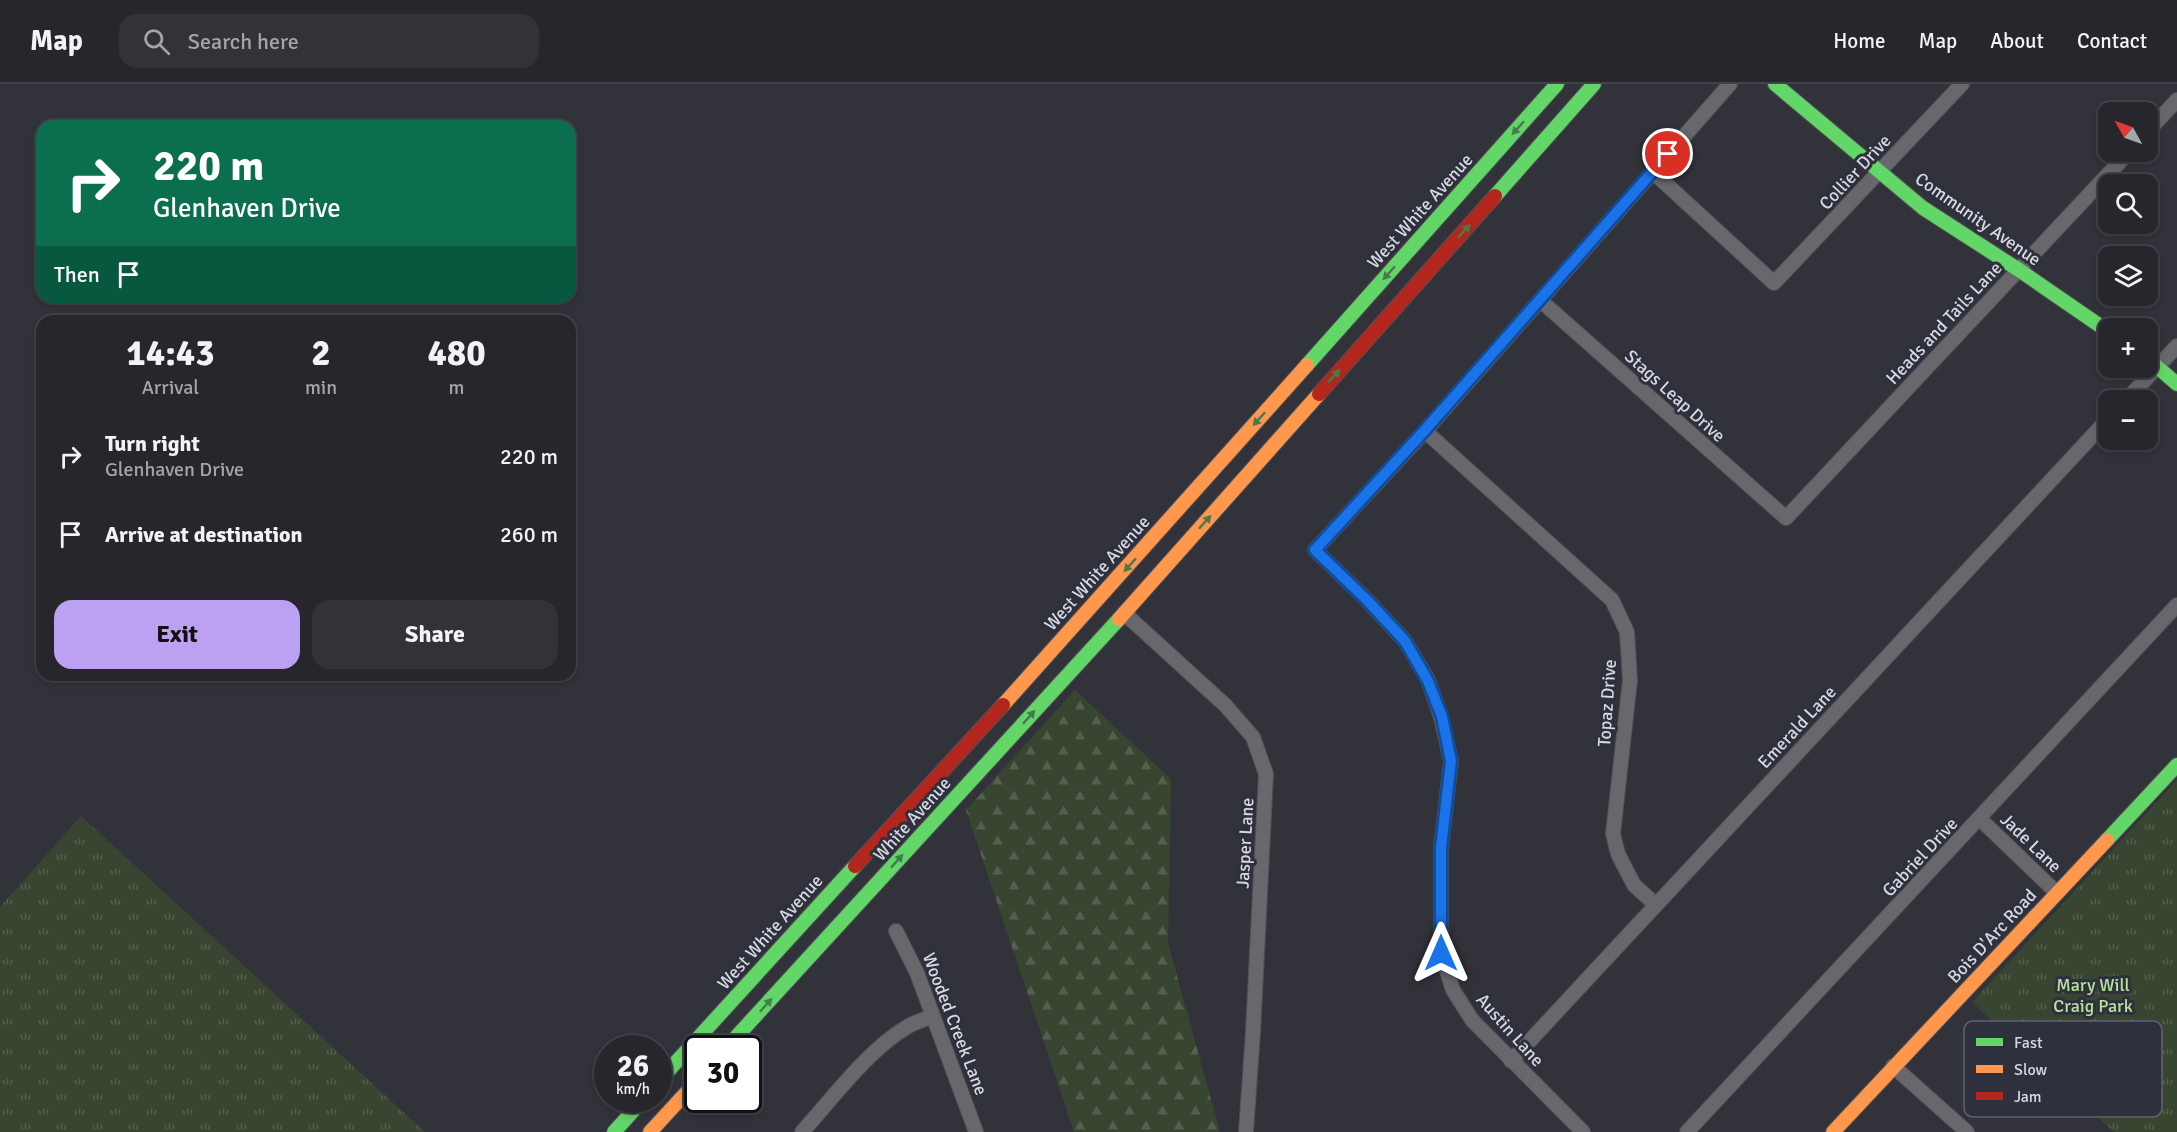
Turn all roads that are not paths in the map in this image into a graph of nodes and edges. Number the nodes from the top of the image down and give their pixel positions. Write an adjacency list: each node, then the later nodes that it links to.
1 (1557, 84): 21 (main road, West White Avenue, one-way to 21)
2 (1594, 84): 21 (main road, West White Avenue, one-way to 2)
3 (1730, 84): 9 (street)
4 (1775, 84): 10 (main road, Community Avenue)
5 (1962, 84): 10 (street, Collier Drive)
6 (2177, 100): 7 (street)
7 (2158, 120)
8 (2120, 162): 11 (street, Heads and Tails Lane)
9 (1653, 172): 10 (street, Collier Drive); 12 (street)
10 (1880, 172): 11 (main road, Community Avenue)
11 (2019, 270): 13 (main road, Community Avenue); 20 (street, Heads and Tails Lane)
12 (1540, 300): 18 (street); 20 (street, Stags Leap Drive)
13 (2098, 324)
14 (2177, 346): 15 (street)
15 (2158, 359)
16 (2158, 367): 17 (main road)
17 (2177, 384)
18 (1425, 430): 26 (street, Topaz Drive); 30 (street, Austin Lane)
19 (2098, 430): 26 (street, Emerald Lane)
20 (1786, 518)
21 (1114, 604): 29 (main road, White Avenue, one-way to 21); 32 (main road, West White Avenue); 39 (street, Jasper Lane)
22 (2177, 605): 24 (street, Gabriel Drive)
23 (2177, 765): 25 (main road, Bois D'Arc Road)
24 (1980, 819): 25 (street, Jade Lane); 41 (street, Gabriel Drive)
25 (2057, 893): 31 (main road, Bois D'Arc Road)
26 (1656, 905): 30 (street, Emerald Lane)
27 (896, 931): 28 (street, Wooded Creek Lane)
28 (932, 1016): 37 (street); 38 (street, Wooded Creek Lane)
29 (737, 1035)
30 (1511, 1061): 40 (street, Austin Lane)
31 (1893, 1066): 42 (main road, Bois D'Arc Road); 43 (street)
32 (672, 1067)
33 (684, 1095): 36 (main road)
34 (631, 1113): 35 (main road)
35 (614, 1132)
36 (650, 1132)
37 (802, 1132)
38 (976, 1132)
39 (1246, 1132)
40 (1583, 1132)
41 (1687, 1132)
42 (1833, 1132)
43 (1967, 1132)

